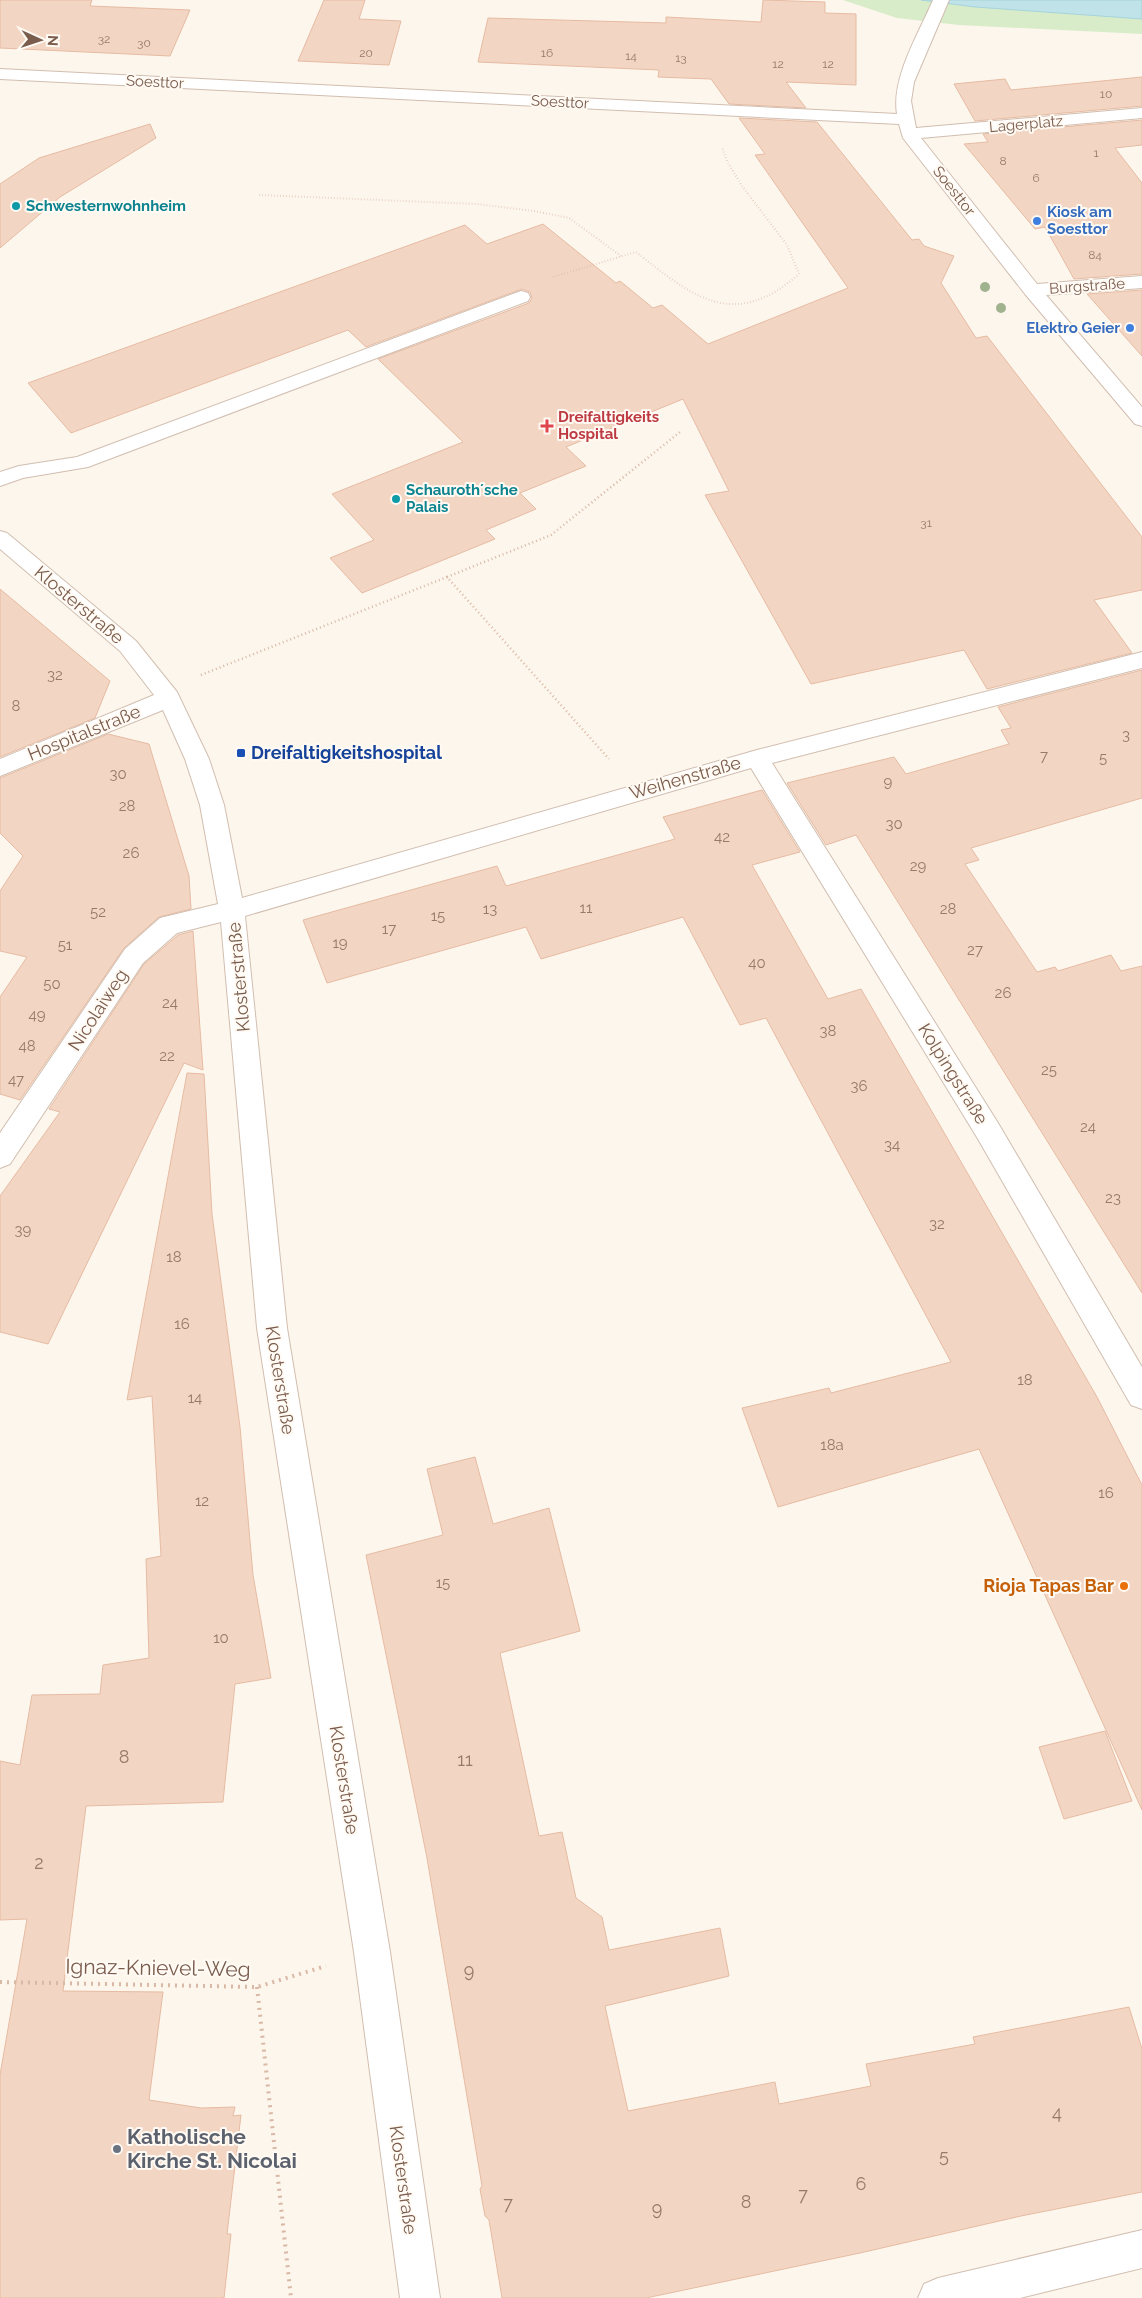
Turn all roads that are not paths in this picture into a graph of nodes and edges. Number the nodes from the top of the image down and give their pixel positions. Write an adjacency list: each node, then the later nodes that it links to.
1 (941, 0): 4 (street)
2 (0, 74): 4 (street, Soesttor)
3 (1142, 114): 4 (street, Lagerplatz)
4 (907, 126): 6 (street, Soesttor)
5 (1142, 282): 6 (street, Burgstraße)
6 (1032, 290): 8 (street, Soesttor)
7 (521, 297): 9 (street)
8 (1142, 420)
9 (0, 480)
10 (0, 538): 12 (street, Klosterstraße)
11 (1142, 660): 13 (street, Weihenstraße)
12 (166, 694): 14 (street, Hospitalstraße); 15 (street, Klosterstraße)
13 (757, 758): 15 (street, Weihenstraße); 17 (street, Kolpingstraße)
14 (0, 768)
15 (232, 910): 16 (street, Nicolaiweg); 19 (street, Klosterstraße)
16 (0, 1156)
17 (1142, 1395)
18 (1142, 2248): 20 (street)
19 (420, 2298)
20 (938, 2298)

